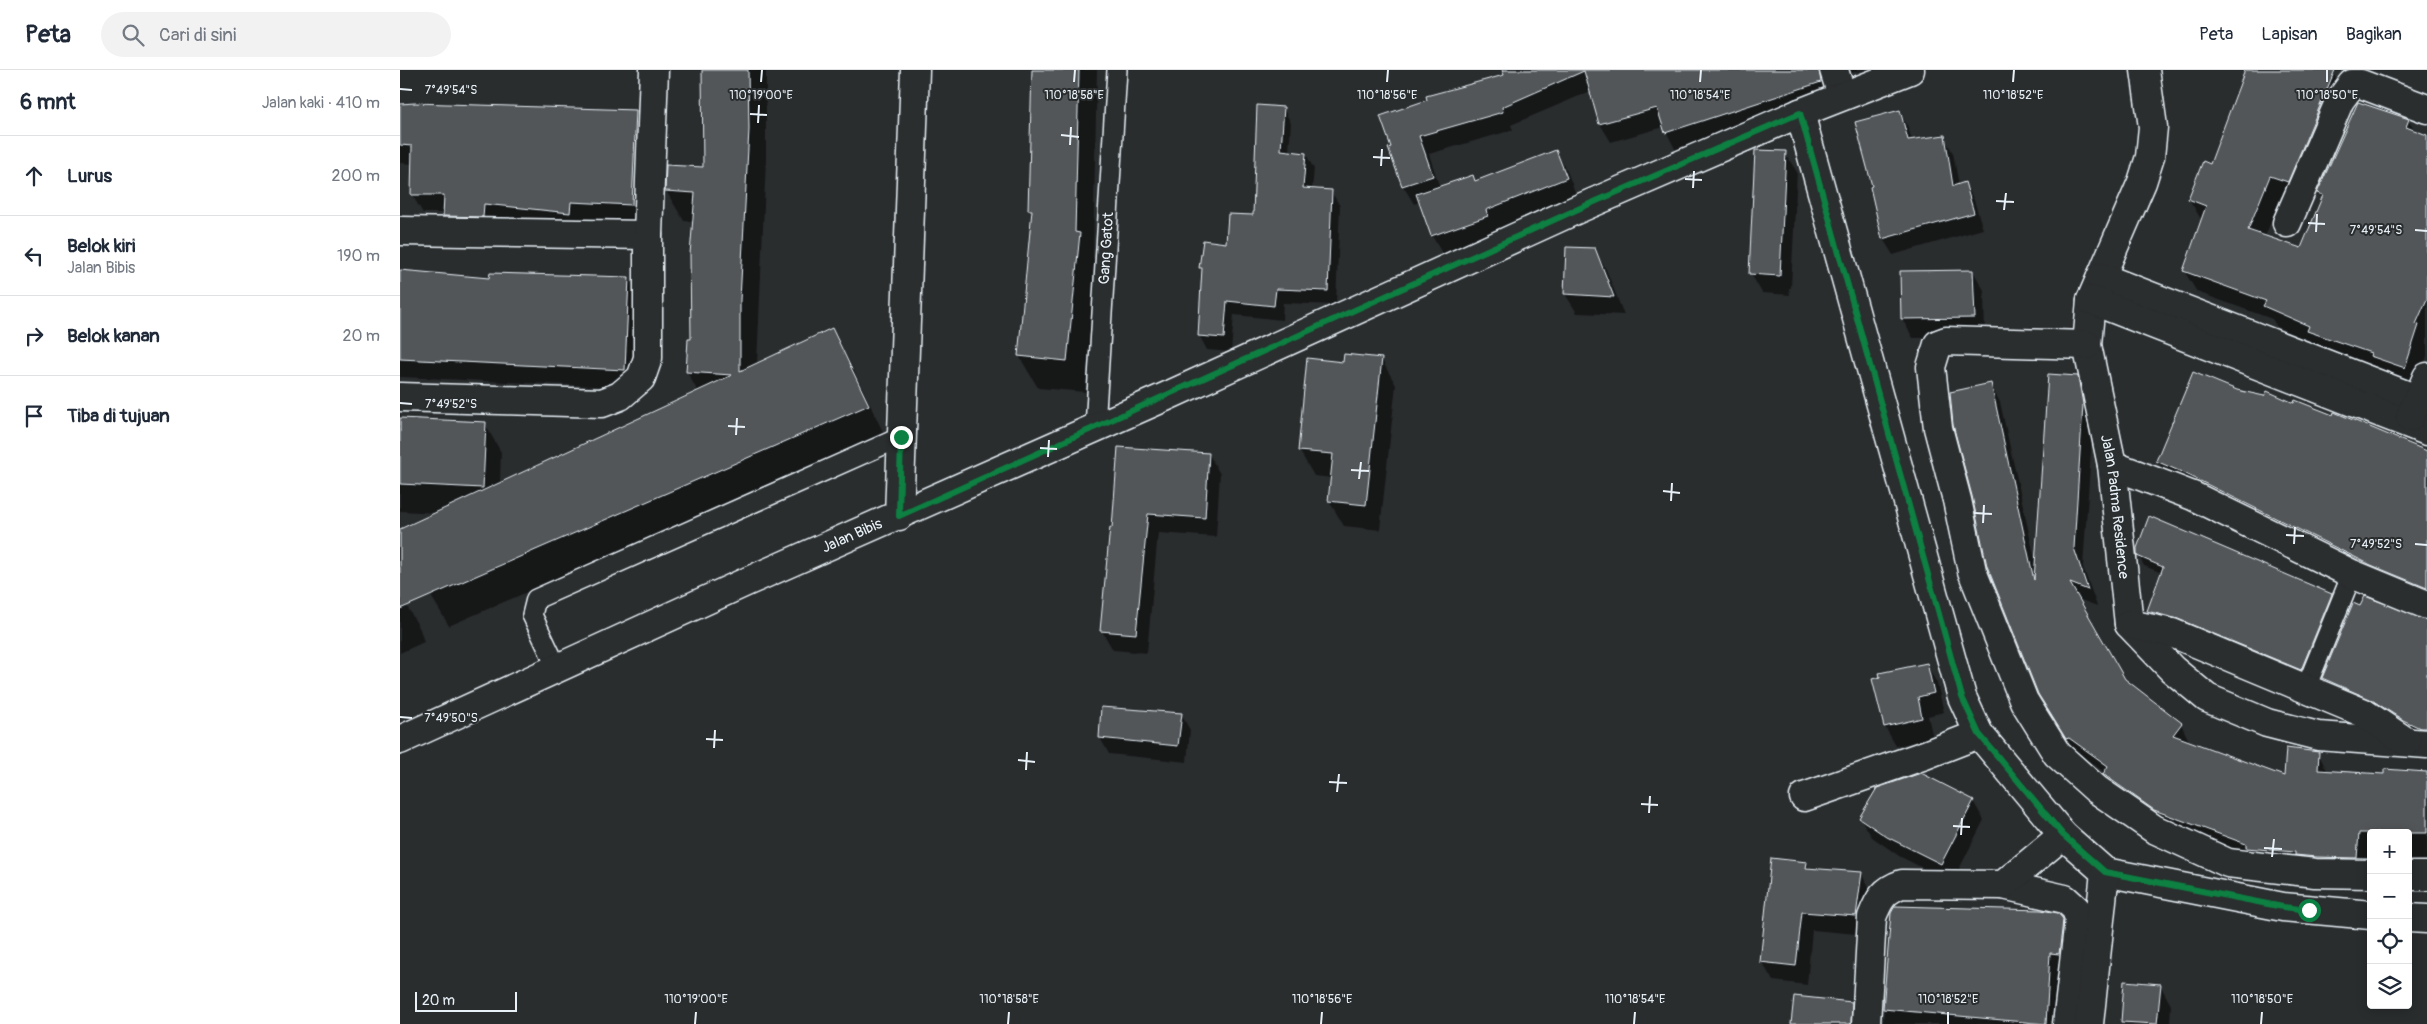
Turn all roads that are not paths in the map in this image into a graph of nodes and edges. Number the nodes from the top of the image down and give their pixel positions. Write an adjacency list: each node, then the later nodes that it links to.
1 (654, 70): 12 (street)
2 (915, 70): 18 (street)
3 (1117, 70): 17 (lane, Gang Gatot)
4 (1834, 70): 7 (street)
5 (1910, 70): 7 (street, Jalan Bibis)
6 (2145, 70): 13 (street, Jalan Padma Residence)
7 (1842, 96): 9 (street, Jalan Bibis)
8 (2427, 109): 10 (street)
9 (1800, 113): 17 (street, Jalan Bibis); 26 (street)
10 (2287, 223)
11 (400, 231): 12 (street)
12 (648, 235): 15 (street)
13 (2096, 289): 14 (street, Jalan Padma Residence); 16 (street)
14 (2086, 345): 19 (street, Jalan Padma Residence); 32 (street)
15 (400, 397)
16 (2421, 407)
17 (1095, 427): 20 (street, Jalan Bibis)
18 (901, 437): 20 (street); 24 (lane)
19 (2112, 465): 21 (street); 23 (street, Jalan Padma Residence)
20 (899, 516): 24 (street, Jalan Bibis)
21 (2352, 574): 22 (street); 25 (lane)
22 (2427, 605)
23 (2129, 624): 25 (street); 28 (street)
24 (557, 668): 27 (street, Jalan Bibis)
25 (2305, 690): 28 (street)
26 (1979, 734): 29 (street); 30 (street)
27 (400, 740)
28 (2417, 743)
29 (1804, 797)
30 (2063, 835): 31 (street); 35 (street)
31 (2105, 872): 36 (street); 41 (street)
32 (2367, 874)
33 (2412, 876): 34 (street)
34 (2427, 876)
35 (2003, 885): 39 (street); 40 (street)
36 (2367, 914)
37 (2412, 918): 38 (street)
38 (2427, 919)
39 (1866, 1024)
40 (2067, 1024)
41 (2089, 1024)

